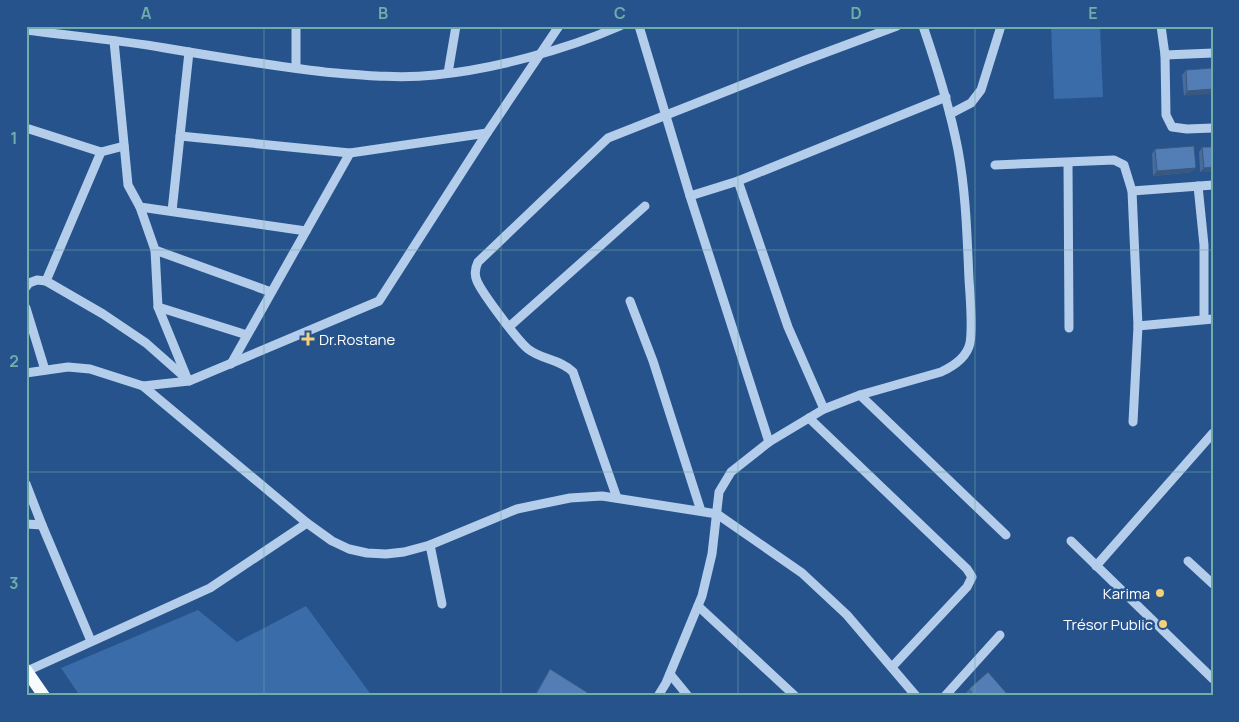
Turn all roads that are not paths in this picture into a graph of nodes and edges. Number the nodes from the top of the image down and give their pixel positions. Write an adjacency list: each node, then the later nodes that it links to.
1 (296, 26): 16 (street)
2 (456, 26): 17 (street)
3 (560, 26): 14 (street)
4 (620, 26): 14 (street)
5 (639, 26): 20 (street)
6 (897, 26): 20 (street)
7 (923, 26): 18 (street)
8 (1001, 26): 19 (street)
9 (1161, 26): 15 (street)
10 (26, 30): 11 (street)
11 (114, 41): 12 (street); 25 (street)
12 (189, 52): 16 (street); 24 (street)
13 (1213, 53): 15 (street)
14 (540, 54): 17 (street); 23 (street)
15 (1165, 55): 22 (street)
16 (296, 68): 17 (street)
17 (448, 73)
18 (946, 97): 19 (street); 30 (street)
19 (950, 114): 57 (street)
20 (666, 116): 34 (street); 49 (street)
21 (26, 128): 26 (street)
22 (1213, 128)
23 (487, 133): 27 (street); 52 (street)
24 (180, 136): 27 (street); 37 (street)
25 (124, 146): 26 (street); 36 (street)
26 (101, 152): 41 (street)
27 (350, 153): 38 (street)
28 (1068, 163): 29 (street); 33 (street); 50 (street)
29 (995, 165)
30 (738, 181): 34 (street); 58 (street)
31 (1213, 185): 32 (street)
32 (1198, 186): 33 (street); 39 (street)
33 (1132, 191): 48 (street)
34 (690, 196): 62 (street)
35 (646, 206): 49 (street)
36 (140, 207): 37 (street); 40 (street)
37 (172, 212): 38 (street)
38 (306, 231): 43 (street)
39 (1208, 244): 47 (street)
40 (155, 250): 43 (street); 45 (street)
41 (46, 281): 42 (street); 55 (street)
42 (26, 287)
43 (271, 292): 51 (street)
44 (630, 301): 65 (street)
45 (158, 306): 51 (street); 55 (street)
46 (26, 308): 53 (street)
47 (1208, 319): 48 (street)
48 (1138, 326): 60 (street)
49 (509, 327): 64 (street)
50 (1069, 328)
51 (247, 335): 52 (street)
52 (231, 364): 55 (street)
53 (45, 370): 54 (street); 56 (street)
54 (26, 373)
55 (189, 381): 56 (street)
56 (143, 386): 67 (street)
57 (860, 395): 58 (street); 70 (street)
58 (824, 409): 59 (street)
59 (808, 418): 62 (street); 80 (street)
60 (1133, 422)
61 (1213, 433): 74 (street)
62 (770, 442): 66 (street)
63 (26, 484): 69 (street)
64 (617, 498): 65 (street); 72 (street)
65 (701, 511): 66 (street)
66 (717, 514): 77 (street); 80 (street)
67 (307, 523): 72 (street); 79 (street)
68 (26, 524): 69 (street)
69 (42, 525): 79 (street)
70 (1006, 535)
71 (1071, 542): 74 (street)
72 (430, 545): 76 (street)
73 (1188, 561): 75 (street)
74 (1096, 566): 83 (street)
75 (1213, 584)
76 (442, 604)
77 (698, 606): 82 (street); 87 (street)
78 (1000, 635): 89 (street)
79 (91, 642): 81 (street)
80 (892, 668): 88 (street)
81 (27, 670): 84 (main road)
82 (670, 674): 85 (street); 86 (street)
83 (1213, 679)
84 (44, 696)
85 (658, 696)
86 (688, 696)
87 (795, 696)
88 (916, 696)
89 (945, 696)

